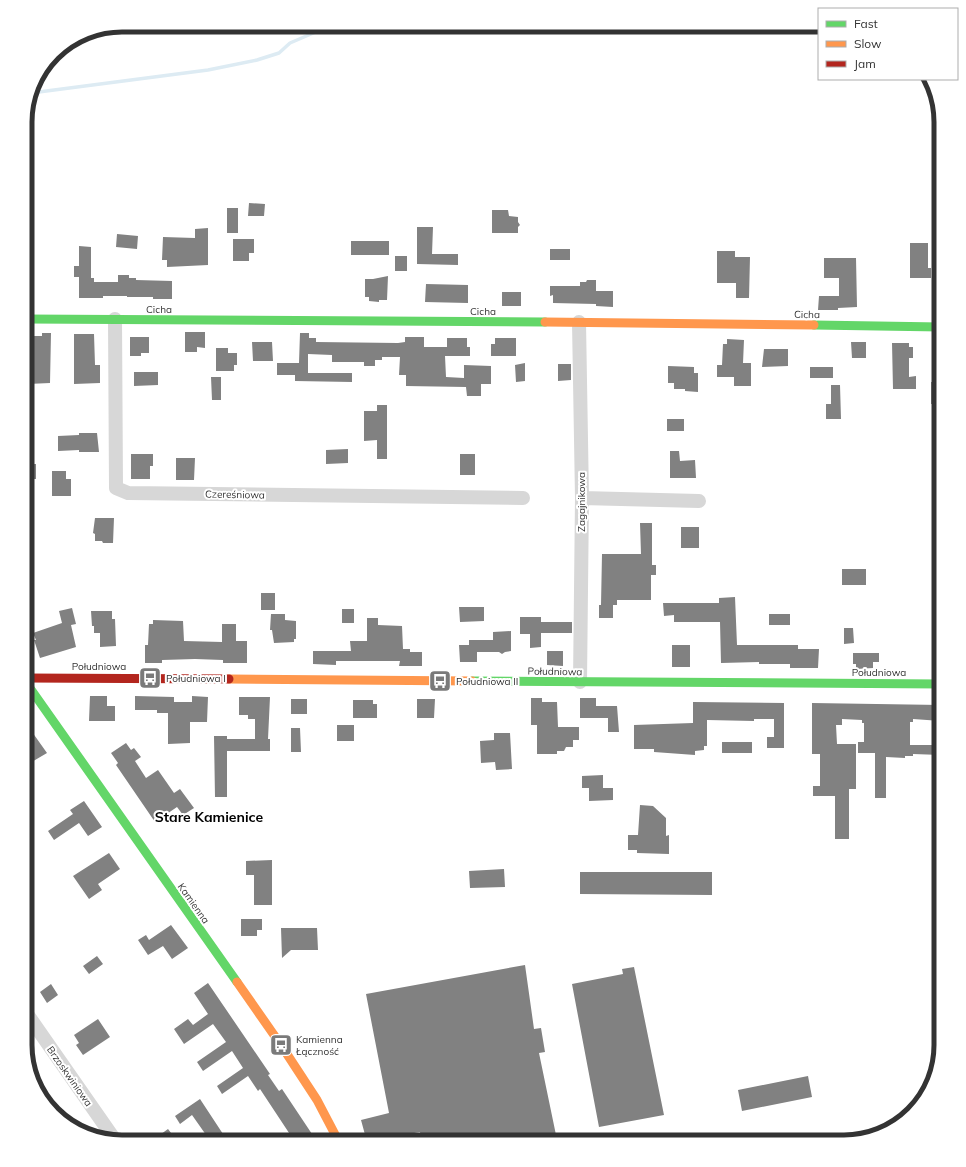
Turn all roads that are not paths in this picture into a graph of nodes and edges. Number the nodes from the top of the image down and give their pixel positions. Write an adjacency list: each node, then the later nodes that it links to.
1 (32, 319): 2 (street, Cicha)
2 (115, 319): 3 (street, Cicha); 5 (street, Czereśniowa)
3 (579, 322): 4 (street, Cicha); 6 (street, Zagajnikowa)
4 (934, 327)
5 (523, 498)
6 (582, 498): 7 (street); 9 (street, Zagajnikowa)
7 (699, 501)
8 (32, 678): 9 (street, Południowa)
9 (580, 682): 10 (street, Południowa)
10 (934, 684)
11 (32, 691): 14 (street, Kamienna)
12 (32, 1021): 13 (street, Brzoskwiniowa)
13 (111, 1134)
14 (335, 1135)

